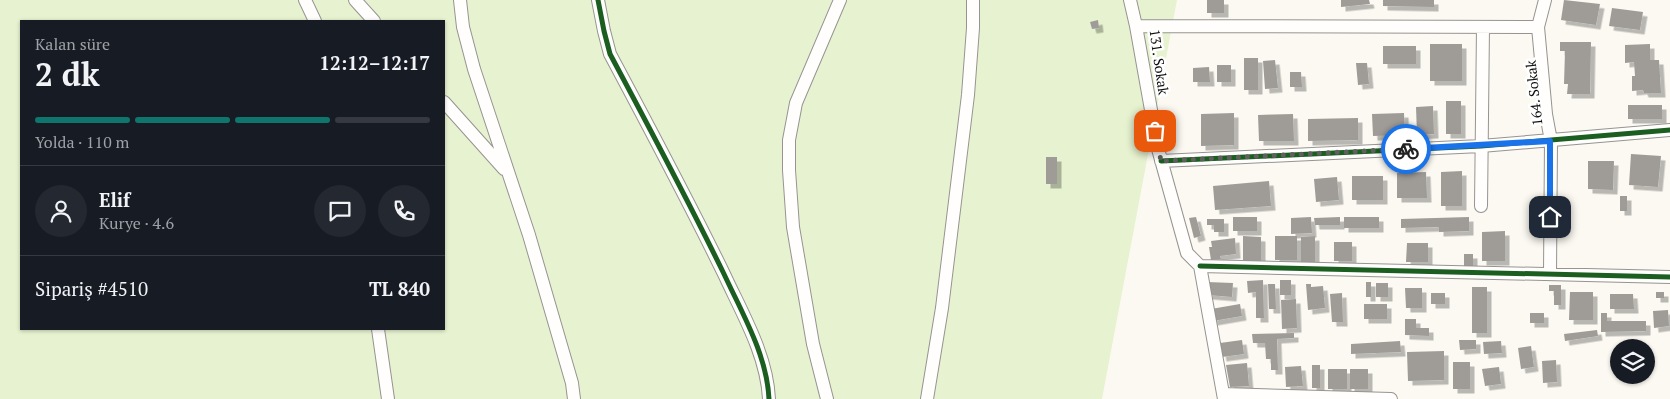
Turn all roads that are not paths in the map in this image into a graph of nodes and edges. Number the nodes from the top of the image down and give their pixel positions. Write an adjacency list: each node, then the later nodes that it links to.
1 (305, 0): 9 (street)
2 (355, 0): 10 (street)
3 (460, 0): 19 (street)
4 (598, 0): 28 (street)
5 (840, 0): 29 (street)
6 (973, 0): 30 (street)
7 (1130, 0): 11 (street)
8 (1545, 0): 13 (street, 164. Sokak)
9 (315, 20)
10 (373, 20)
11 (1136, 26): 12 (street, 131. Sokak); 18 (street, 131. Sokak)
12 (1483, 27): 13 (street, 131. Sokak); 17 (street)
13 (1538, 27): 16 (street, 164. Sokak)
14 (445, 103): 19 (street)
15 (1670, 130): 16 (street)
16 (1550, 141): 17 (street); 22 (street, 164. Sokak)
17 (1481, 146): 18 (street); 20 (street)
18 (1161, 161): 21 (street, 131. Sokak)
19 (507, 173): 27 (street)
20 (1481, 206)
21 (1200, 266): 22 (street); 26 (street, 131. Sokak)
22 (1550, 274): 23 (street)
23 (1670, 277)
24 (378, 330): 25 (street)
25 (389, 397)
26 (1224, 397): 31 (street)
27 (574, 399)
28 (769, 399)
29 (827, 399)
30 (927, 399)
31 (1391, 399)

